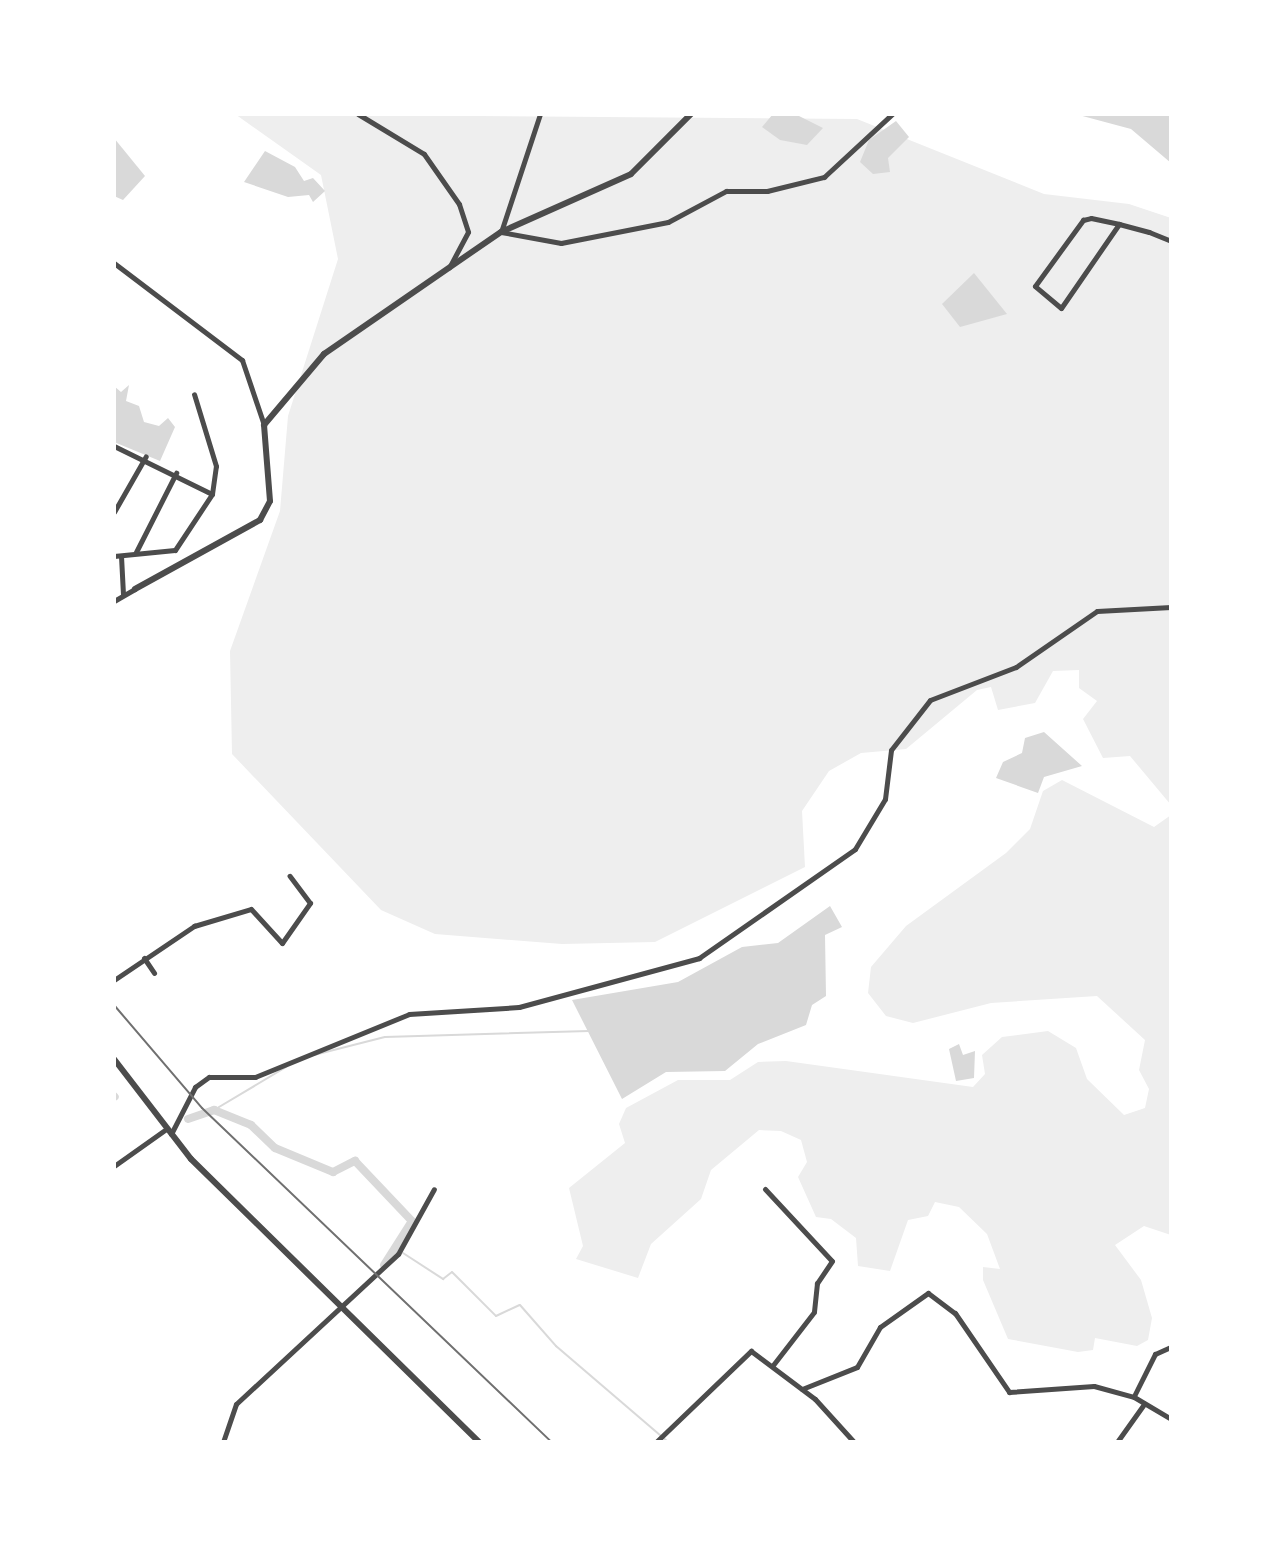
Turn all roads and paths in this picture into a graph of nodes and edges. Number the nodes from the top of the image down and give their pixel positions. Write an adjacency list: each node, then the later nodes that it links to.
1 (358, 114): 9 (street)
2 (540, 114): 6 (street)
3 (691, 114): 6 (street)
4 (892, 114): 6 (street)
5 (1119, 224): 5 (street); 7 (street)
6 (501, 232): 9 (street)
7 (1171, 241)
8 (114, 263): 11 (street)
9 (449, 267): 11 (street)
10 (194, 394): 15 (street)
11 (264, 425): 19 (street)
12 (114, 446): 13 (street)
13 (146, 456): 14 (street); 16 (street)
14 (176, 473): 15 (street); 17 (street)
15 (212, 494): 17 (street)
16 (114, 512)
17 (136, 552): 18 (street)
18 (117, 556): 20 (street)
19 (135, 589): 20 (street)
20 (123, 595): 21 (street)
21 (114, 601)
22 (1171, 607): 28 (street)
23 (290, 876): 24 (street)
24 (144, 958): 25 (street); 26 (street)
25 (154, 973)
26 (114, 980)
27 (114, 1059): 28 (street)
28 (168, 1132): 29 (street); 32 (street)
29 (114, 1166)
30 (434, 1189): 32 (street)
31 (765, 1189): 34 (street)
32 (335, 1305): 40 (street); 41 (street)
33 (1171, 1347): 36 (street)
34 (773, 1365): 35 (street); 39 (street)
35 (802, 1389): 36 (street); 42 (street)
36 (1134, 1396): 37 (street)
37 (1144, 1404): 38 (street); 43 (street)
38 (1171, 1419)
39 (661, 1439)
40 (223, 1442)
41 (479, 1442)
42 (854, 1442)
43 (1117, 1442)

